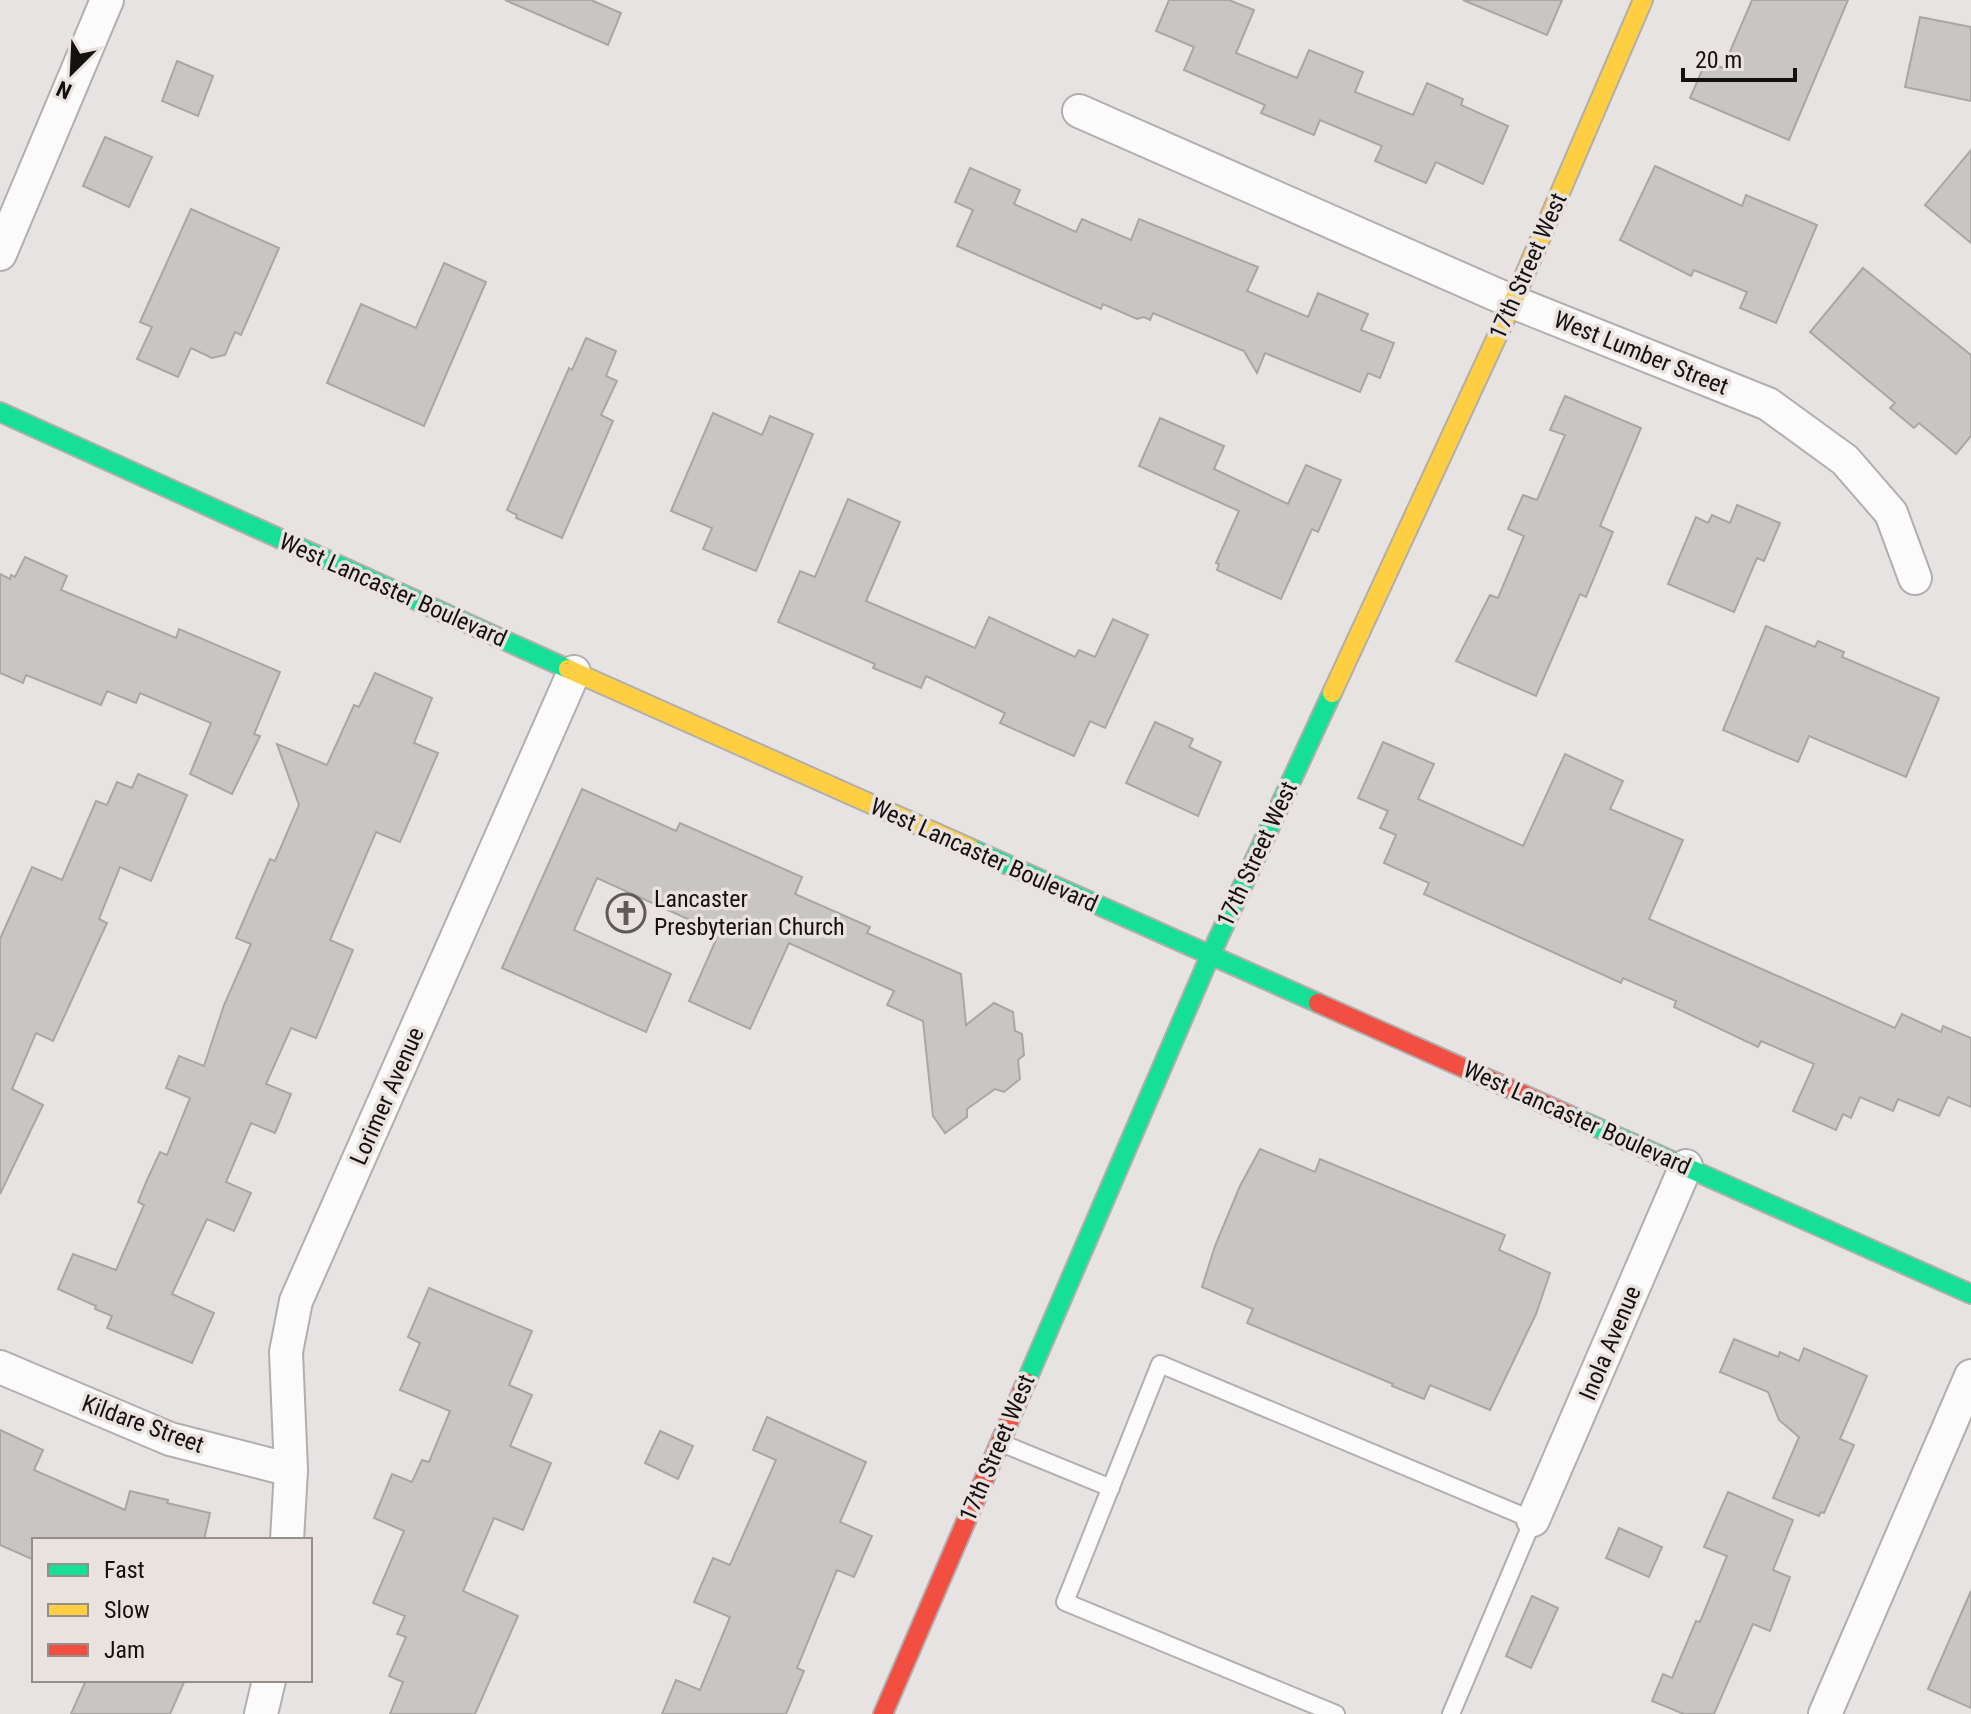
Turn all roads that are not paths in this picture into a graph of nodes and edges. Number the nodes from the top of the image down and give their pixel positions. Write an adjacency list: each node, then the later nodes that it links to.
1 (107, 0): 4 (street)
2 (1643, 0): 5 (street, 17th Street West)
3 (1079, 111): 5 (street, West Lumber Street)
4 (0, 254)
5 (1513, 302): 7 (street, West Lumber Street); 9 (street, 17th Street West)
6 (0, 412): 8 (street, West Lancaster Boulevard)
7 (1915, 578)
8 (574, 672): 9 (street, West Lancaster Boulevard); 15 (street, Lorimer Avenue)
9 (1210, 956): 10 (street, West Lancaster Boulevard); 14 (street, 17th Street West)
10 (1686, 1166): 11 (street, West Lancaster Boulevard); 17 (street, Inola Avenue)
11 (1971, 1294)
12 (0, 1367): 15 (street, Kildare Street)
13 (1971, 1376): 24 (street)
14 (999, 1442): 16 (lane); 21 (street, 17th Street West)
15 (291, 1470): 18 (street, Lorimer Avenue)
16 (1111, 1488): 17 (lane); 22 (lane)
17 (1533, 1520): 23 (lane)
18 (287, 1538)
19 (269, 1682): 20 (street)
20 (261, 1714)
21 (883, 1714)
22 (1336, 1714)
23 (1451, 1714)
24 (1825, 1714)

